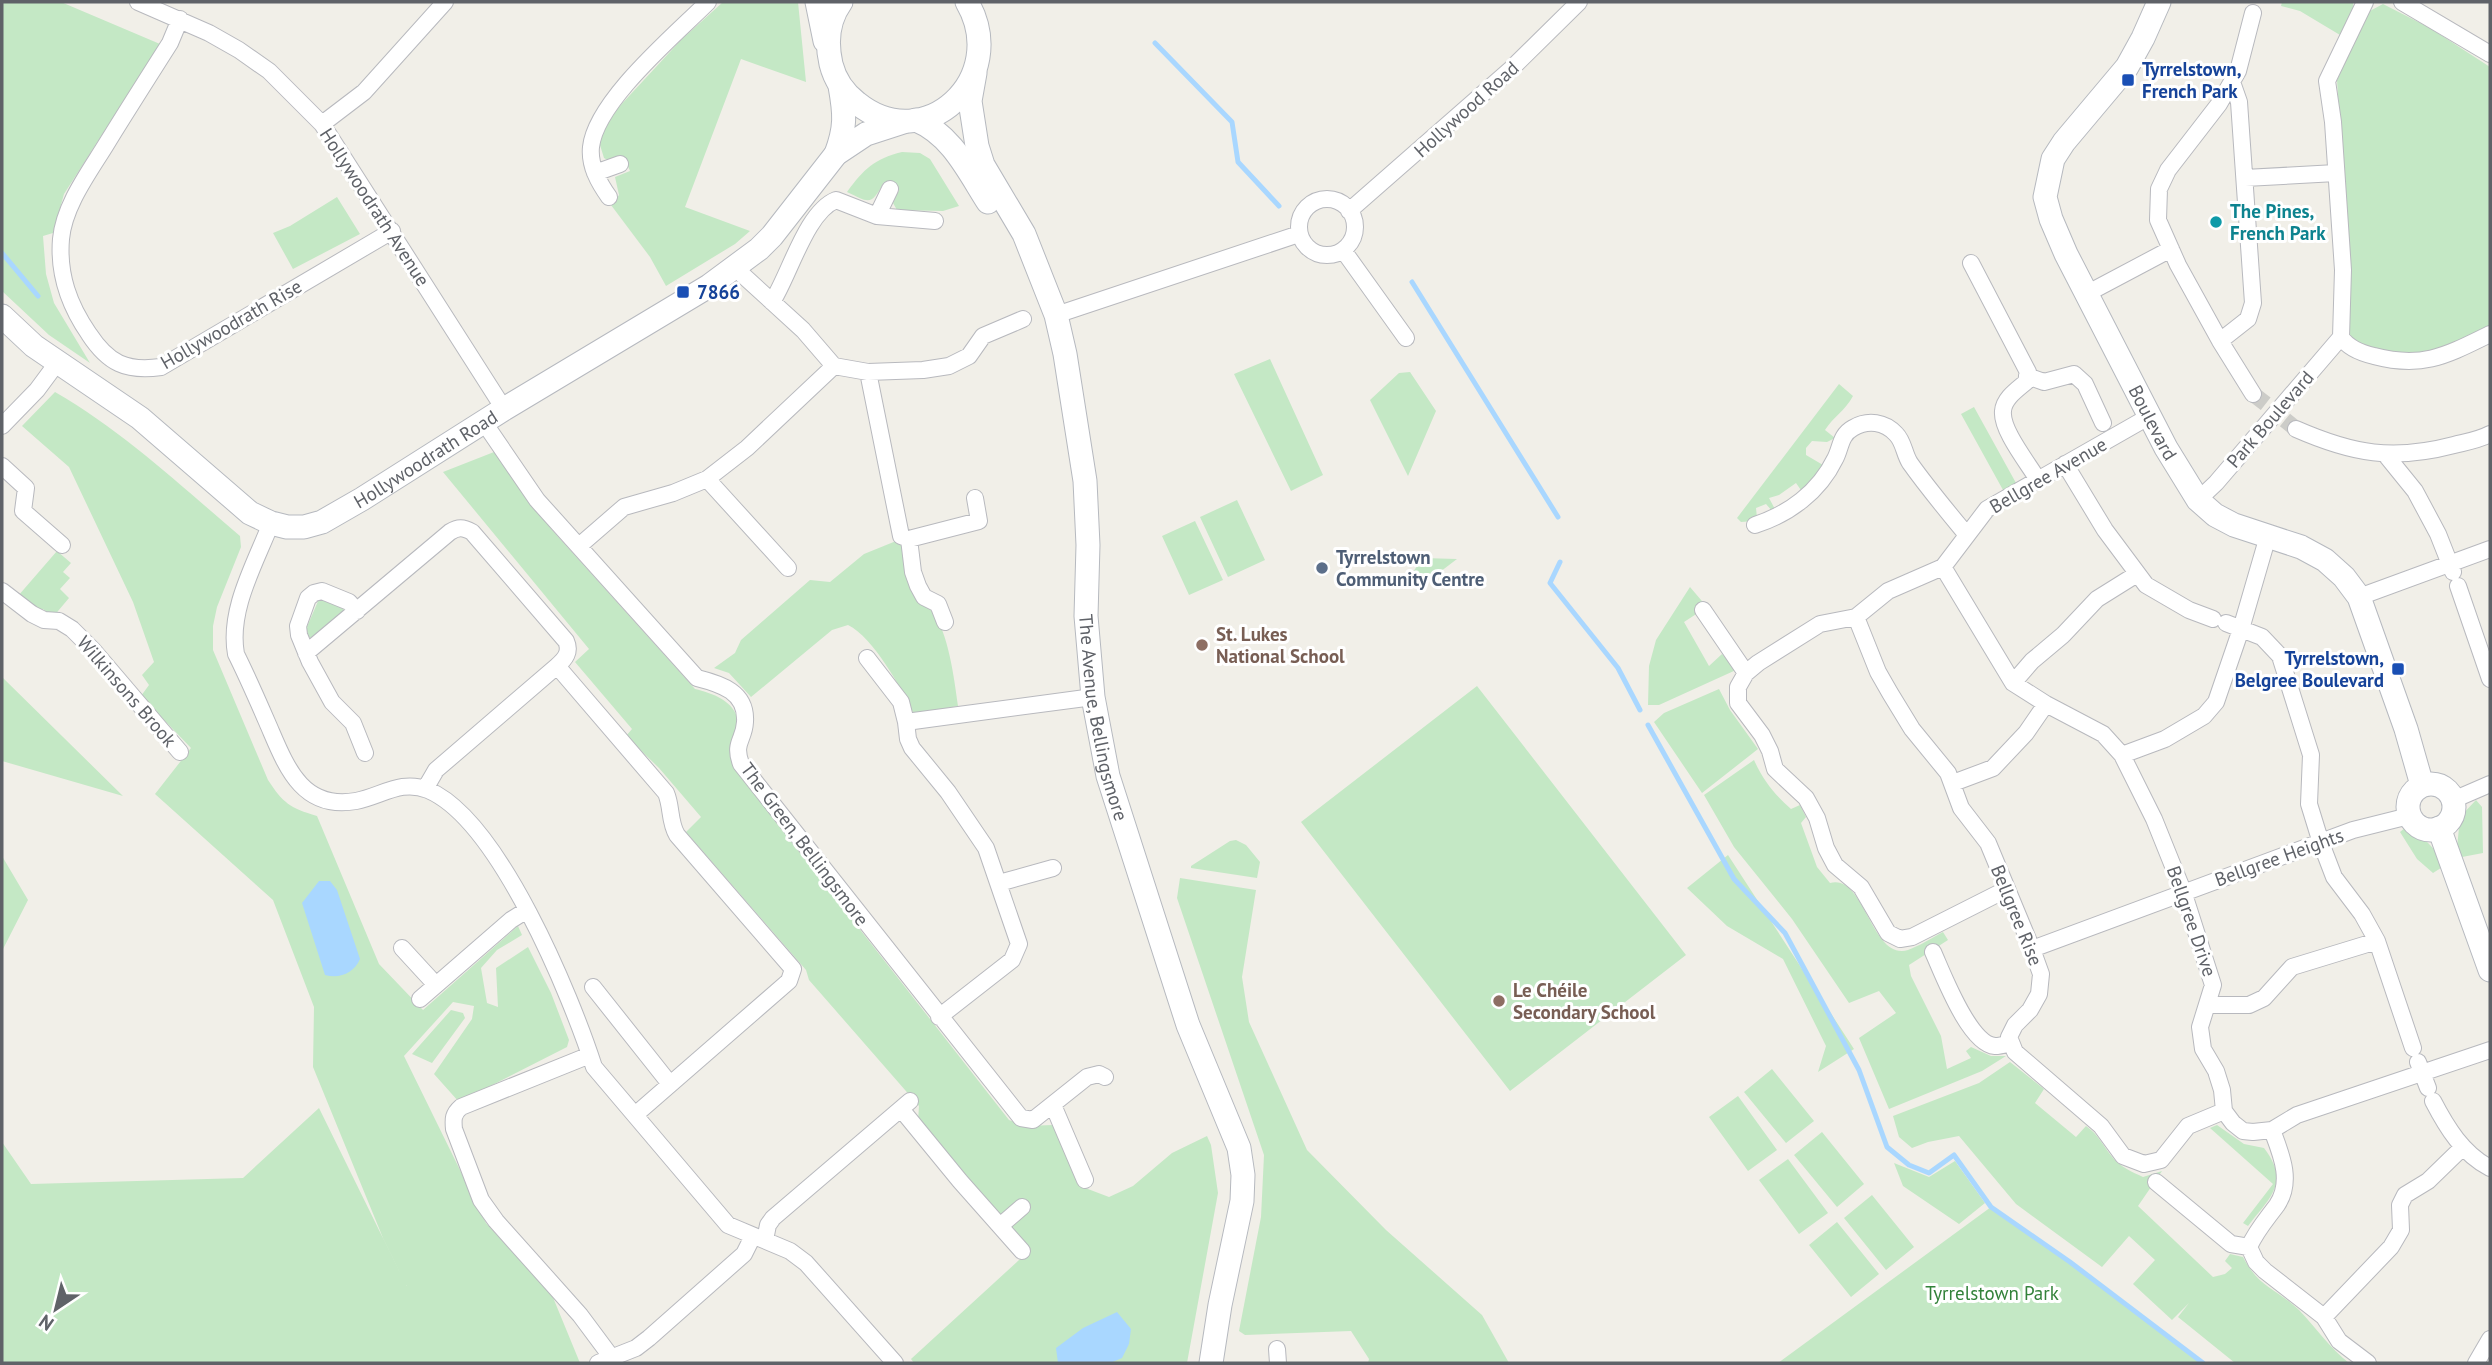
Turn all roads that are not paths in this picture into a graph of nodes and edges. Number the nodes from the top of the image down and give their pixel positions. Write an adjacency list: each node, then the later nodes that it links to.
1 (138, 2): 12 (street, Hollywoodrath Avenue)
2 (445, 2): 19 (street)
3 (708, 2): 22 (street)
4 (817, 2): 13 (street)
5 (841, 2): 13 (street)
6 (1579, 2): 27 (street, Hollywood Road)
7 (2159, 2): 37 (street, Boulevard)
8 (2365, 2): 23 (street)
9 (2402, 2): 14 (street)
10 (976, 9): 15 (street, The Avenue, Bellingsmore)
11 (2253, 13): 16 (street)
12 (180, 19): 19 (street, Hollywoodrath Avenue); 30 (street, Hollywoodrath Rise)
13 (828, 51): 17 (street)
14 (2490, 54)
15 (975, 73): 18 (street, Hollywoodrath Road); 36 (street, The Avenue, Bellingsmore)
16 (2232, 82): 24 (street); 32 (street)
17 (840, 85): 18 (street, The Avenue, Bellingsmore); 20 (street, Hollywoodrath Road)
18 (910, 121): 20 (street, Hollywoodrath Road); 36 (street, The Avenue, Bellingsmore)
19 (322, 124): 30 (street, Hollywoodrath Avenue)
20 (836, 154): 35 (street, Hollywoodrath Road)
21 (620, 164): 22 (street)
22 (595, 173): 26 (street)
23 (2336, 173): 24 (street); 43 (street)
24 (2245, 178): 45 (street)
25 (890, 189): 28 (street)
26 (609, 197)
27 (1349, 211): 31 (street); 33 (street)
28 (877, 216): 29 (street); 38 (street)
29 (935, 221)
30 (392, 231): 50 (street, Hollywoodrath Avenue)
31 (1299, 234): 33 (street); 39 (street)
32 (2171, 249): 37 (street); 45 (street)
33 (1343, 250): 44 (street)
34 (1971, 263): 49 (street)
35 (734, 267): 38 (street); 50 (street, Hollywoodrath Road)
36 (1038, 273): 39 (street, The Avenue, Bellingsmore)
37 (2088, 293): 52 (street, Boulevard)
38 (772, 302): 47 (street)
39 (1056, 315): 89 (street, The Avenue, Bellingsmore)
40 (2, 316): 46 (street, Hollywoodrath Road)
41 (1023, 319): 48 (street)
42 (2490, 334): 43 (street)
43 (2341, 337): 51 (street, Park Boulevard)
44 (1406, 338)
45 (2220, 341): 51 (street)
46 (57, 363): 53 (street); 64 (street, Hollywoodrath Road)
47 (834, 366): 48 (street); 60 (street)
48 (867, 372): 68 (street)
49 (2027, 376): 55 (street); 61 (street)
50 (503, 409): 54 (street, Hollywoodrath Road)
51 (2275, 412): 57 (street); 63 (street, Park Boulevard)
52 (2150, 416): 58 (street, Bellgree Avenue); 63 (street, Boulevard)
53 (5, 418)
54 (483, 421): 64 (street, Hollywoodrath Road); 70 (street, The Green, Bellingsmore)
55 (2103, 422)
56 (2490, 434): 57 (street)
57 (2385, 454): 75 (street)
58 (2065, 464): 61 (street, Bellgree Avenue); 74 (street)
59 (2, 466): 69 (street)
60 (707, 479): 70 (street); 73 (street)
61 (2038, 480): 66 (street, Bellgree Avenue)
62 (975, 498): 68 (street)
63 (2198, 500): 67 (street, Boulevard)
64 (271, 523): 98 (street)
65 (1755, 525): 66 (street)
66 (1966, 534): 72 (street, Bellgree Avenue)
67 (2269, 536): 77 (street, Boulevard); 82 (street)
68 (909, 539): 81 (street)
69 (62, 545)
70 (579, 546): 117 (street, The Green, Bellingsmore)
71 (2490, 549): 75 (street)
72 (1943, 567): 80 (street); 88 (street, Bellgree Drive)
73 (788, 568)
74 (2137, 574): 82 (street); 88 (street)
75 (2454, 574): 77 (street); 87 (street)
76 (2, 591): 92 (street, Wilkinsons Brook)
77 (2359, 597): 97 (street, Boulevard)
78 (1703, 610): 86 (street)
79 (357, 611): 83 (street); 83 (street); 85 (street)
80 (1856, 617): 86 (street); 95 (street, Bellgree Rise)
81 (945, 622)
82 (2232, 625): 94 (street); 102 (street)
83 (306, 653): 93 (street)
84 (867, 658): 91 (street)
85 (557, 666): 98 (street); 123 (street)
86 (1746, 673): 105 (street)
87 (2490, 679)
88 (2013, 683): 90 (street, Bellgree Drive)
89 (1093, 697): 91 (street); 141 (street, The Avenue, Bellingsmore)
90 (2046, 704): 94 (street, Bellgree Drive); 95 (street)
91 (906, 722): 104 (street)
92 (180, 752)
93 (365, 753)
94 (2122, 755): 106 (street, Bellgree Drive)
95 (1953, 783): 105 (street, Bellgree Rise)
96 (2490, 784): 99 (street)
97 (2422, 785): 99 (street); 100 (street)
98 (425, 789): 107 (street)
99 (2453, 800): 101 (street)
100 (2409, 816): 101 (street); 102 (street, Bellgree Heights)
101 (2439, 828): 112 (street)
102 (2321, 843): 106 (street, Bellgree Heights); 108 (street)
103 (1053, 868): 104 (street)
104 (999, 883): 117 (street)
105 (2007, 889): 110 (street, Bellgree Rise)
106 (2183, 891): 110 (street, Bellgree Heights); 116 (street, Bellgree Drive)
107 (527, 910): 113 (street); 120 (street)
108 (2377, 941): 116 (street); 121 (street)
109 (402, 948): 113 (street)
110 (2032, 949): 118 (street, Bellgree Rise)
111 (1933, 952): 118 (street)
112 (2490, 968)
113 (436, 985): 115 (street)
114 (593, 987): 123 (street)
115 (420, 999)
116 (2208, 1005): 125 (street, Bellgree Drive)
117 (939, 1017): 124 (street, The Green, Bellingsmore)
118 (2011, 1043): 125 (street)
119 (2490, 1049): 121 (street)
120 (590, 1055): 126 (street); 139 (street)
121 (2423, 1075): 127 (street); 128 (street)
122 (1105, 1077): 124 (street, The Green, Bellingsmore)
123 (670, 1084): 126 (street)
124 (1053, 1105): 130 (street)
125 (2224, 1111): 127 (street)
126 (635, 1115): 134 (street)
127 (2272, 1130): 135 (street)
128 (2463, 1147): 129 (street); 137 (street)
129 (2490, 1168)
130 (1085, 1180)
131 (2156, 1181): 135 (street)
132 (1022, 1207): 133 (street)
133 (1000, 1226): 134 (street); 136 (street)
134 (759, 1238): 139 (street); 140 (street)
135 (2249, 1247): 137 (street)
136 (1022, 1251)
137 (2324, 1317): 142 (street)
138 (2490, 1339): 143 (street)
139 (605, 1361)
140 (891, 1362)
141 (1211, 1363)
142 (2368, 1363)
143 (2476, 1363)

